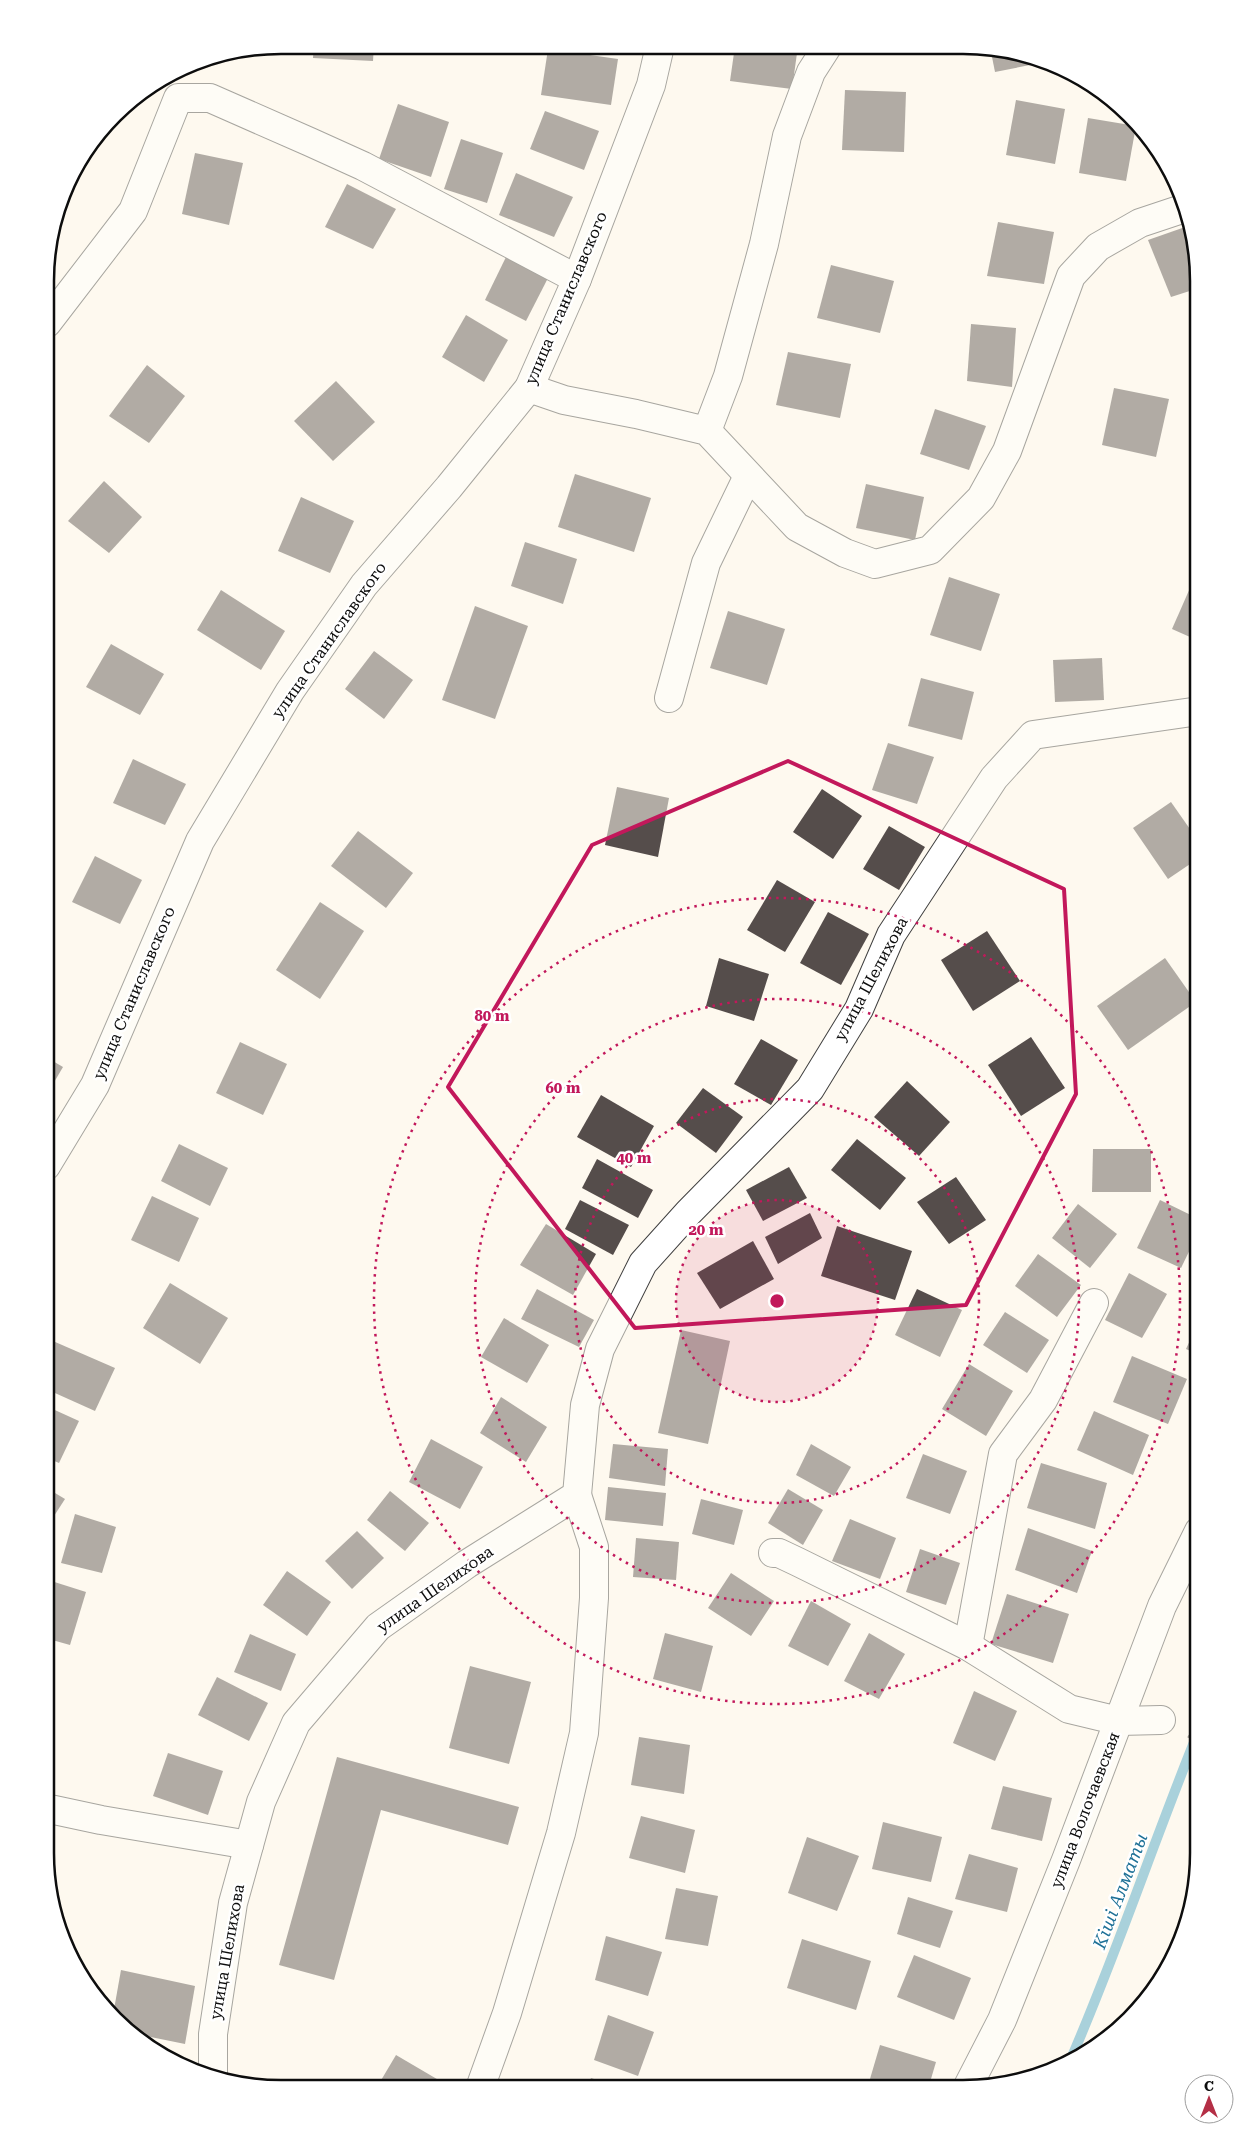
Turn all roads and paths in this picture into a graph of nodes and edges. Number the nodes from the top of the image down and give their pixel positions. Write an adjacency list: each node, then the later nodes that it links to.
1 (658, 54): 4 (street, улица Станиславского)
2 (823, 54): 7 (street)
3 (1179, 210): 8 (street)
4 (577, 279): 5 (street); 6 (street, улица Станиславского)
5 (54, 314)
6 (529, 388): 7 (street); 11 (street, улица Станиславского)
7 (707, 431): 8 (street)
8 (748, 476): 9 (street)
9 (670, 698)
10 (1190, 713): 13 (street, улица Шелихова)
11 (54, 1153)
12 (1094, 1303): 16 (street)
13 (578, 1495): 20 (street, улица Шелихова); 22 (street, улица Шелихова)
14 (1190, 1549): 18 (street, улица Волочаевская)
15 (773, 1553): 16 (street)
16 (968, 1646): 18 (street)
17 (1161, 1720): 18 (street)
18 (1119, 1721): 23 (street, улица Волочаевская)
19 (54, 1810): 20 (street)
20 (249, 1845): 21 (street, улица Шелихова)
21 (213, 2070)
22 (483, 2080)
23 (971, 2080)

